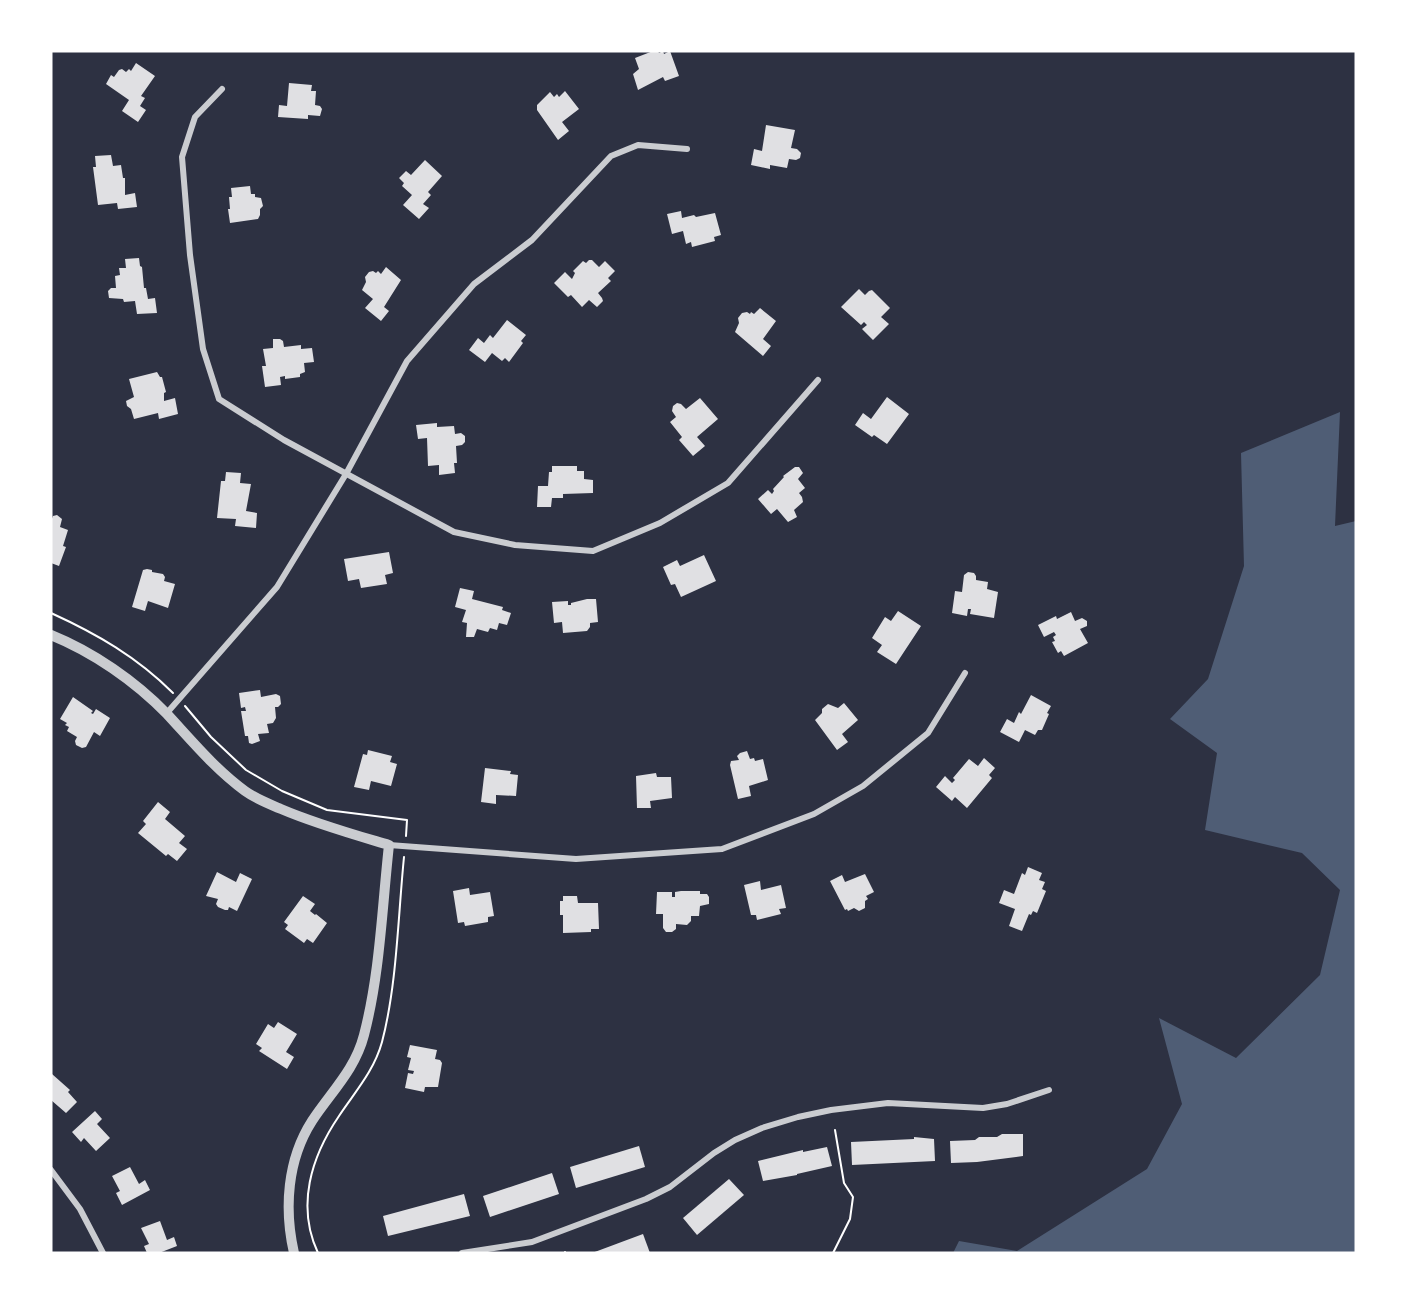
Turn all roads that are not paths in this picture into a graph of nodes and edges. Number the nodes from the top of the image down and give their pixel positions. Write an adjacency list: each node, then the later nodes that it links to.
1 (222, 89): 4 (street)
2 (687, 149): 4 (street)
3 (818, 380): 4 (street)
4 (346, 474): 7 (street)
5 (51, 635): 7 (street)
6 (965, 673): 8 (street)
7 (166, 714): 8 (street)
8 (389, 845): 12 (street)
9 (1049, 1090): 13 (street)
10 (51, 1170): 11 (street)
11 (103, 1253)
12 (294, 1253)
13 (462, 1253)

